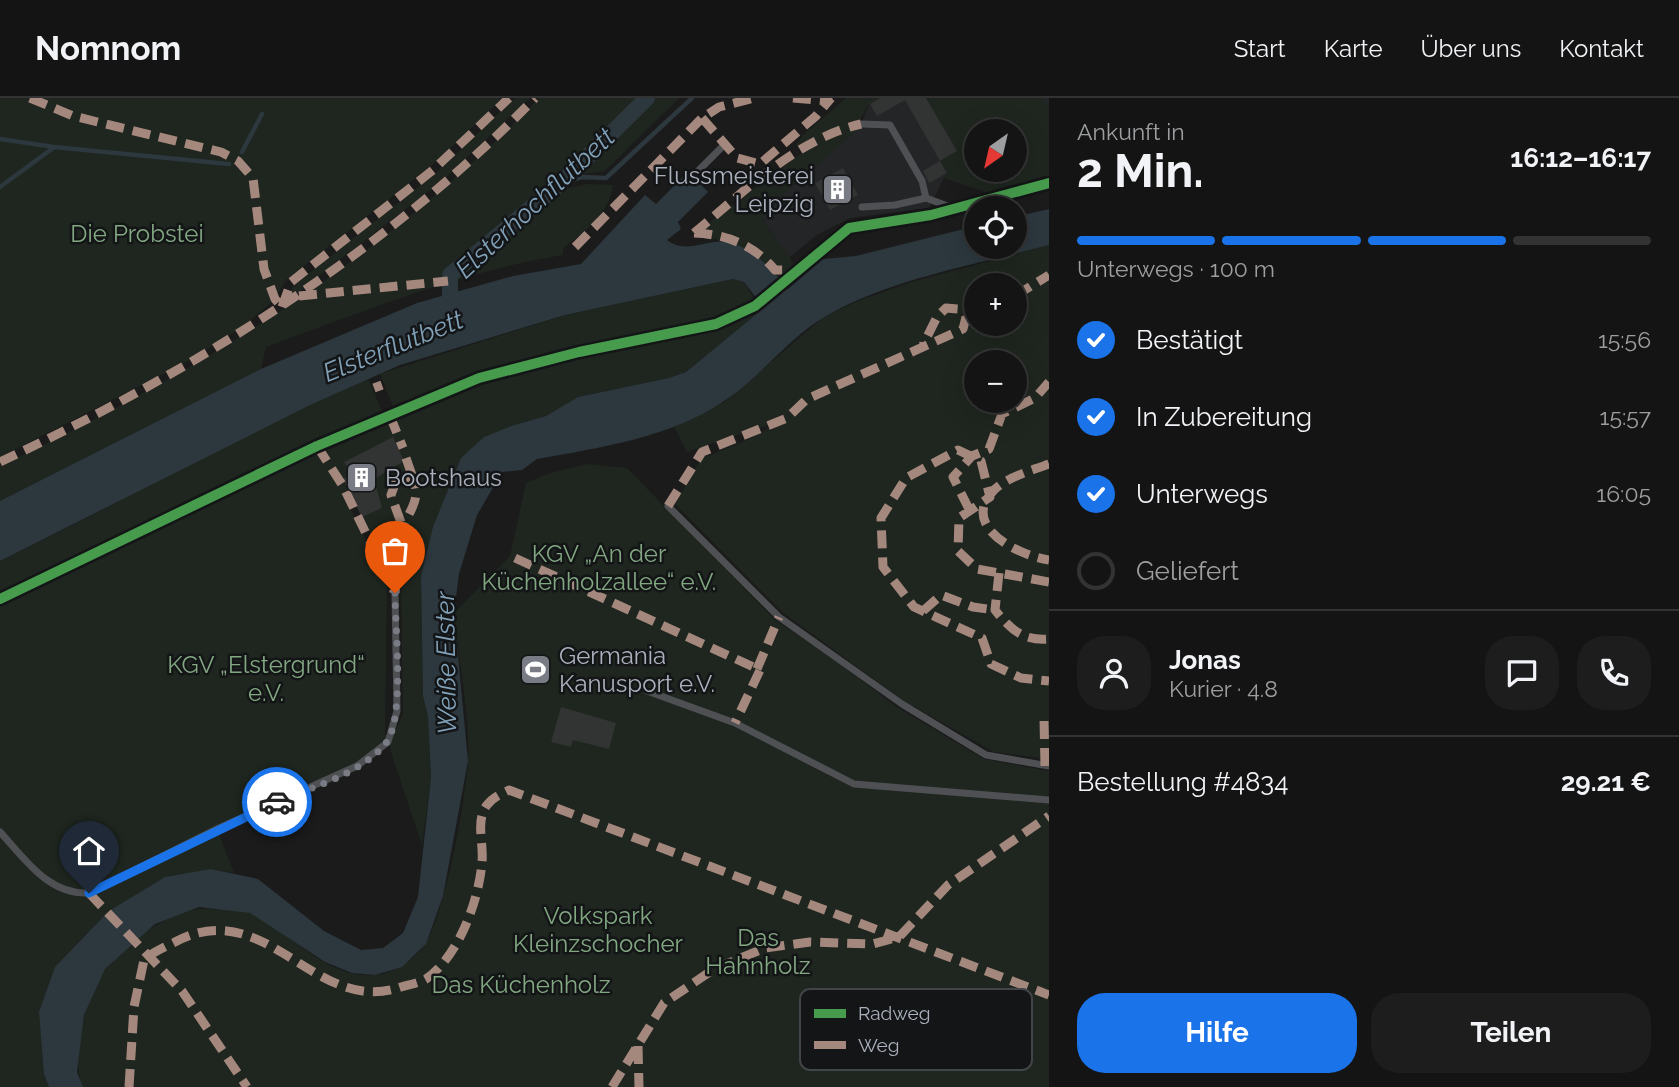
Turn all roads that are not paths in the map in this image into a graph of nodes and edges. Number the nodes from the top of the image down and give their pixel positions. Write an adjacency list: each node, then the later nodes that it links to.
1 (860, 124): 5 (lane)
2 (725, 144): 3 (lane)
3 (692, 177)
4 (1049, 183): 7 (lane)
5 (926, 198): 6 (lane); 7 (lane)
6 (862, 207)
7 (954, 209): 8 (lane)
8 (784, 282)
9 (668, 506): 12 (lane)
10 (395, 593): 14 (lane)
11 (647, 691): 13 (lane)
12 (1049, 766)
13 (1049, 800)
14 (0, 832)

